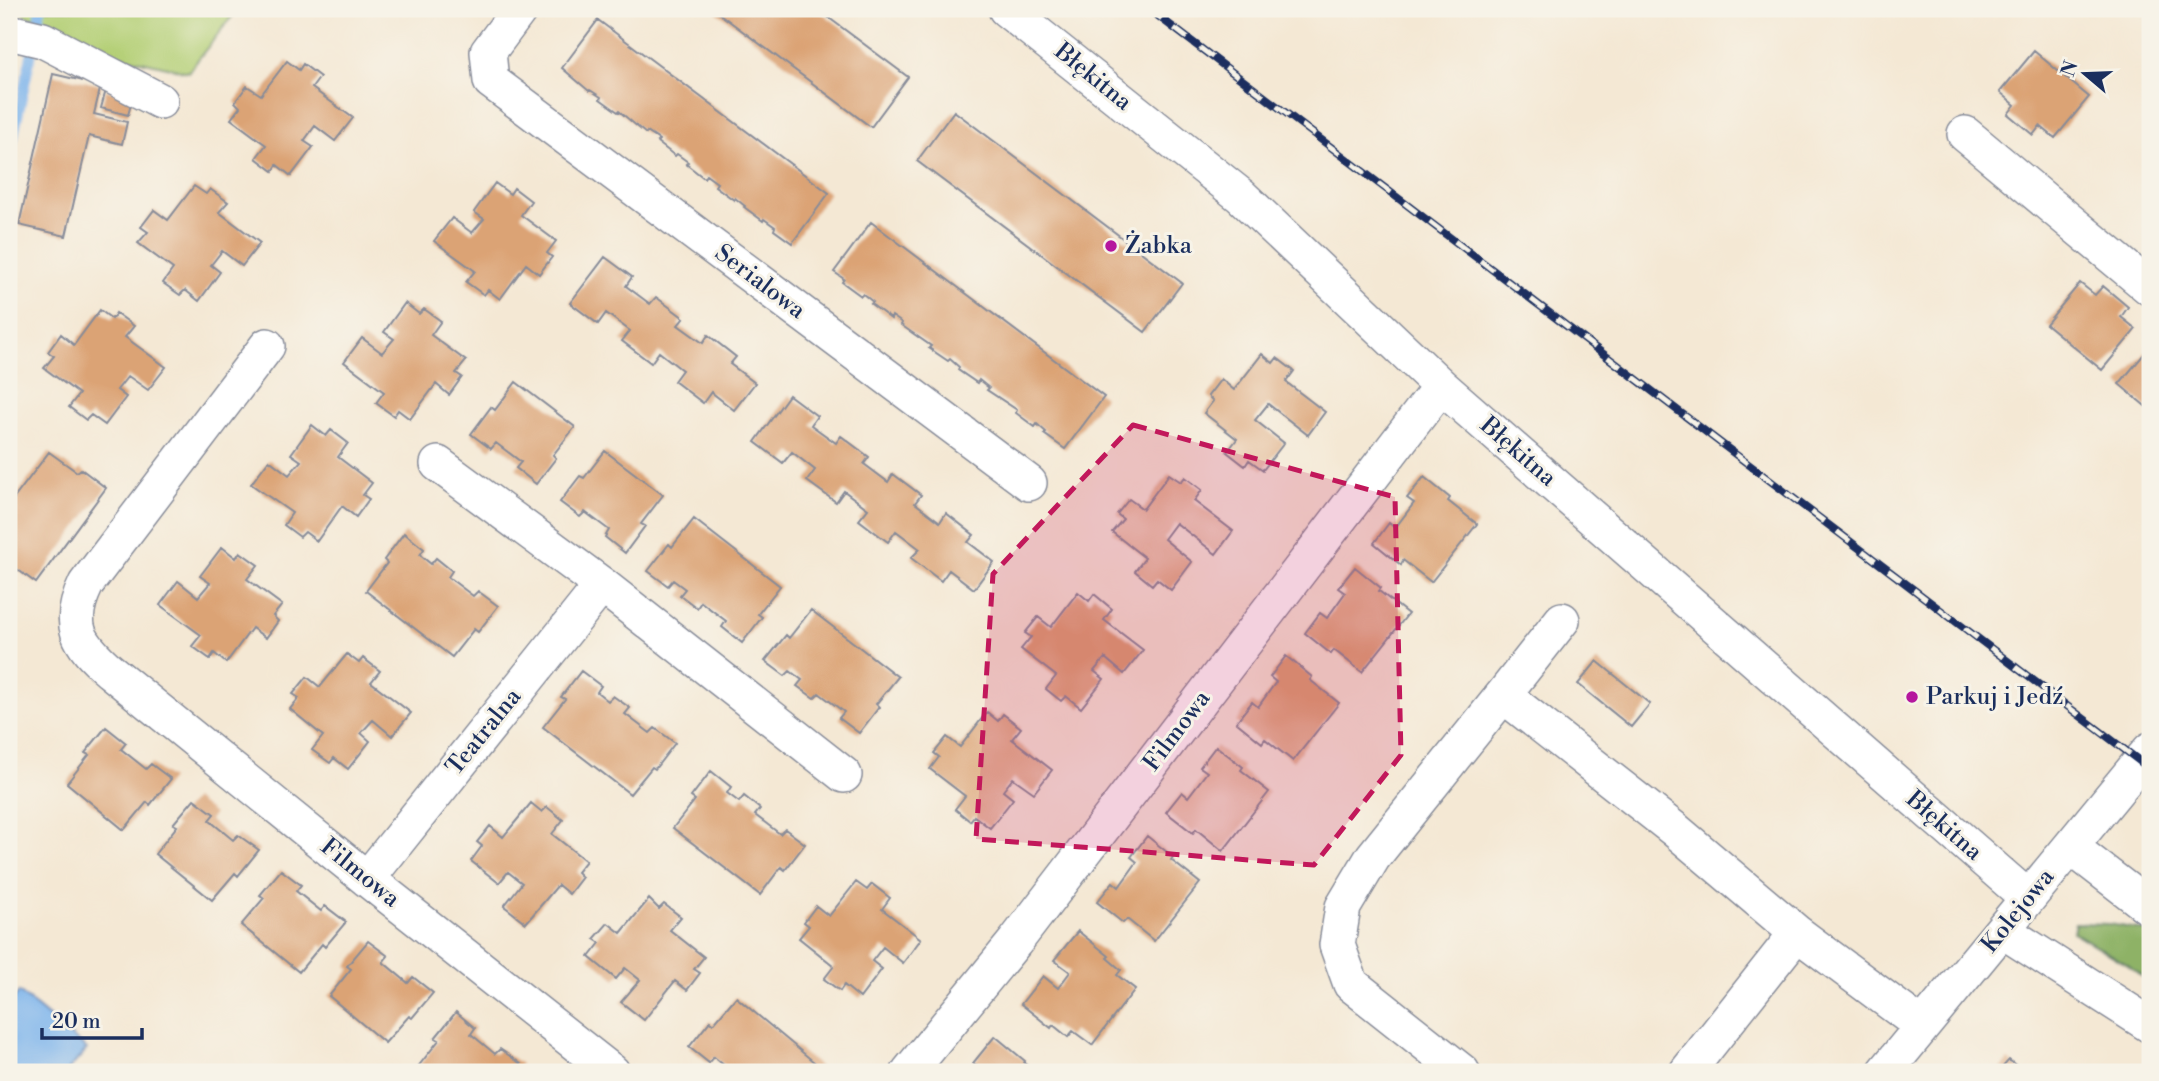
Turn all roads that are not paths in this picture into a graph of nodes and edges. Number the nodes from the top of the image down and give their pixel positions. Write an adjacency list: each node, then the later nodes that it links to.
1 (520, 9): 10 (street, Serialowa)
2 (1006, 9): 8 (street, Błękitna)
3 (25, 35): 4 (street)
4 (160, 101)
5 (1965, 134): 6 (street)
6 (2150, 288)
7 (267, 346): 17 (street, Filmowa)
8 (1441, 386): 18 (street, Błękitna); 25 (street, Filmowa)
9 (438, 464): 11 (street)
10 (1029, 483)
11 (602, 585): 15 (street); 17 (street, Teatralna)
12 (1562, 620): 13 (street)
13 (1503, 695): 21 (street); 26 (street)
14 (2150, 750): 16 (street, Kolejowa)
15 (844, 775)
16 (2071, 846): 18 (street, Kolejowa); 19 (street)
17 (367, 879): 24 (street, Filmowa)
18 (2028, 898): 20 (street, Kolejowa)
19 (2150, 908)
20 (2002, 930): 22 (street); 23 (street, Kolejowa)
21 (1797, 933): 23 (street); 27 (street)
22 (2150, 1025)
23 (1922, 1026): 28 (street, Kolejowa)
24 (612, 1072)
25 (909, 1072)
26 (1462, 1072)
27 (1687, 1072)
28 (1885, 1072)

